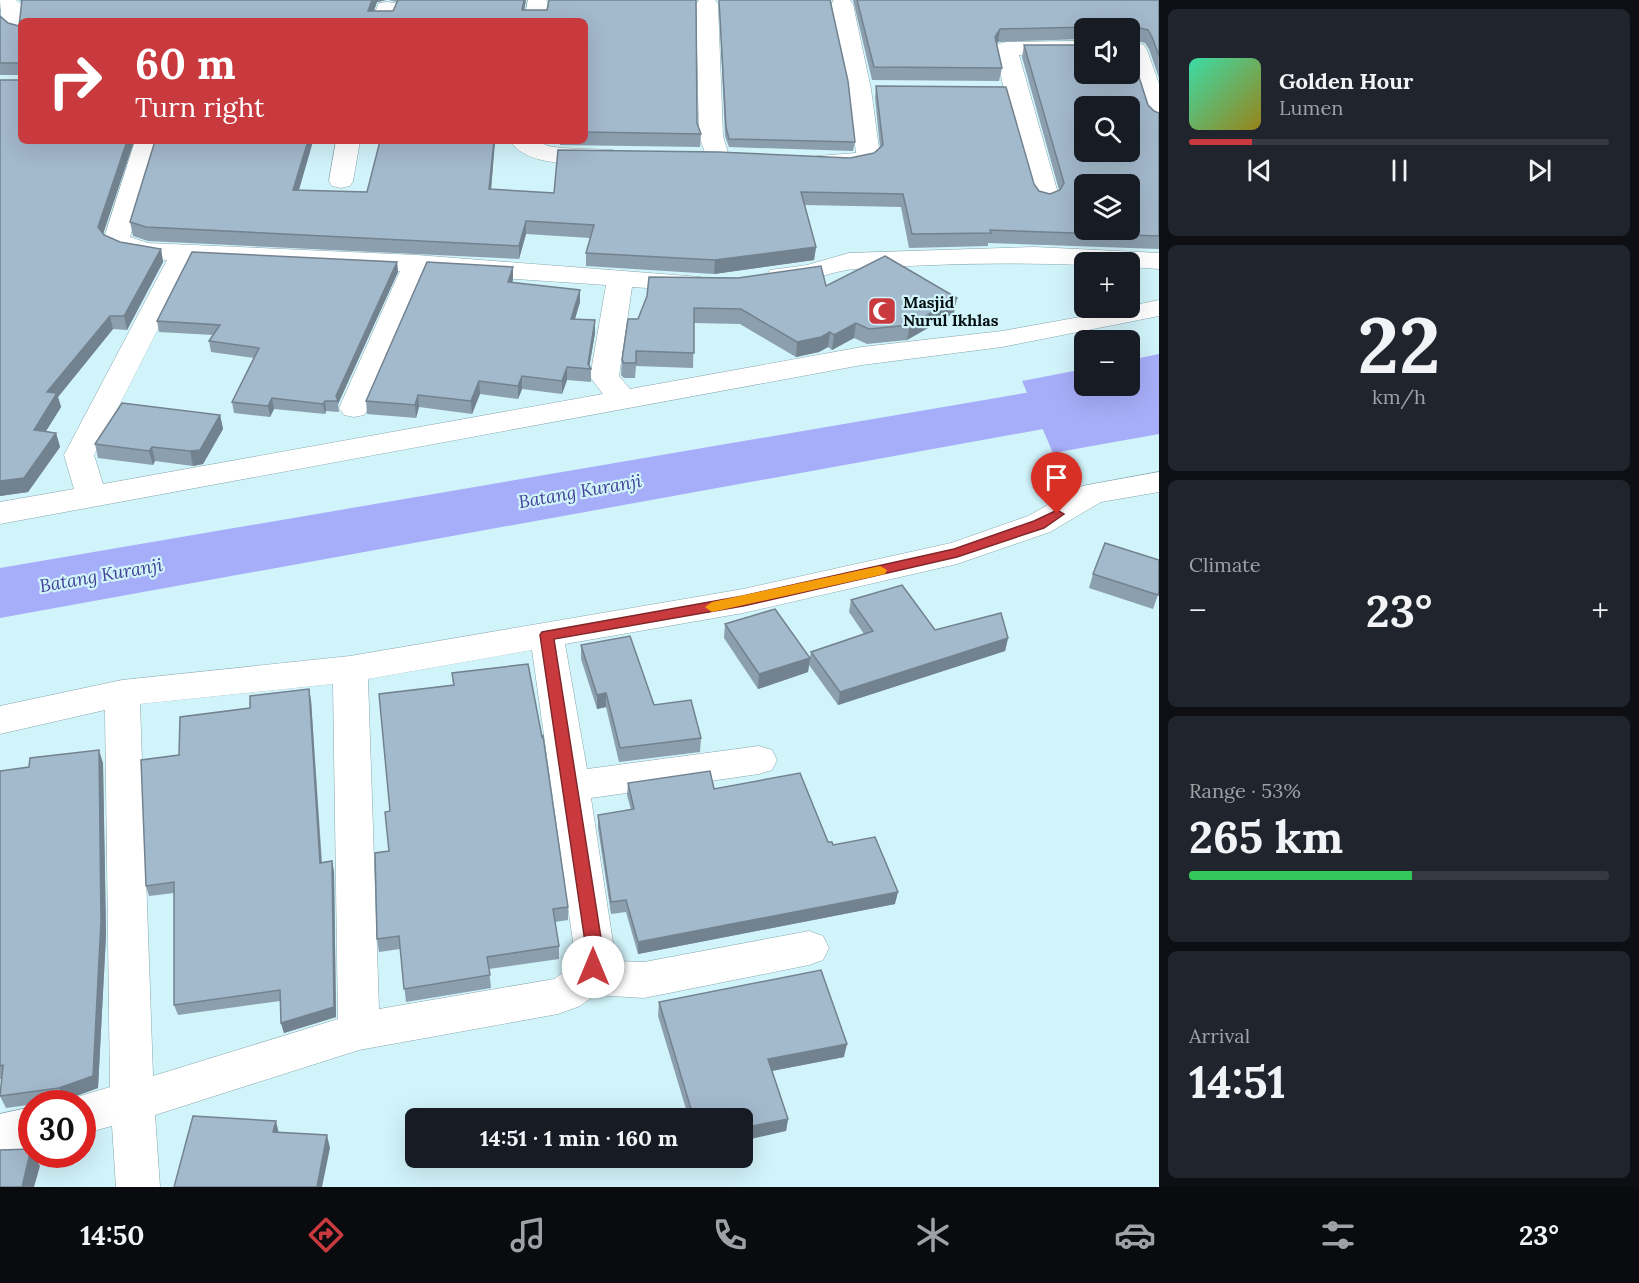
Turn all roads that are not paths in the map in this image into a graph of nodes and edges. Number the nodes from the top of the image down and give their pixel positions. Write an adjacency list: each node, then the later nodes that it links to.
1 (0, 0): 4 (street)
2 (707, 4): 18 (street)
3 (842, 4): 9 (street)
4 (18, 27)
5 (1074, 48): 12 (street)
6 (1140, 49): 7 (street)
7 (1159, 50)
8 (1140, 67): 13 (street)
9 (860, 89): 10 (street); 19 (street)
10 (884, 89)
11 (991, 90): 12 (street)
12 (1014, 90): 21 (street)
13 (1159, 117)
14 (146, 144): 22 (street)
15 (347, 144): 20 (street)
16 (526, 144): 17 (street)
17 (625, 155)
18 (741, 157)
19 (800, 160)
20 (341, 181)
21 (1046, 197)
22 (183, 254): 24 (street); 32 (street)
23 (1159, 261): 25 (street)
24 (417, 263): 26 (street); 30 (street)
25 (758, 279)
26 (620, 280): 27 (street); 29 (street)
27 (714, 284)
28 (1159, 308): 29 (street)
29 (623, 399): 32 (street)
30 (354, 408)
31 (1159, 482): 34 (street)
32 (91, 496): 33 (street)
33 (0, 513)
34 (547, 635): 35 (street); 39 (street)
35 (350, 669): 36 (street); 42 (street)
36 (122, 693): 37 (street); 43 (street)
37 (0, 720)
38 (759, 760): 39 (street)
39 (571, 786): 41 (street)
40 (809, 948): 41 (street)
41 (588, 976): 42 (street)
42 (359, 1030): 43 (street)
43 (132, 1102): 44 (street); 47 (street)
44 (96, 1111)
45 (18, 1130): 46 (street)
46 (0, 1135)
47 (138, 1187)

